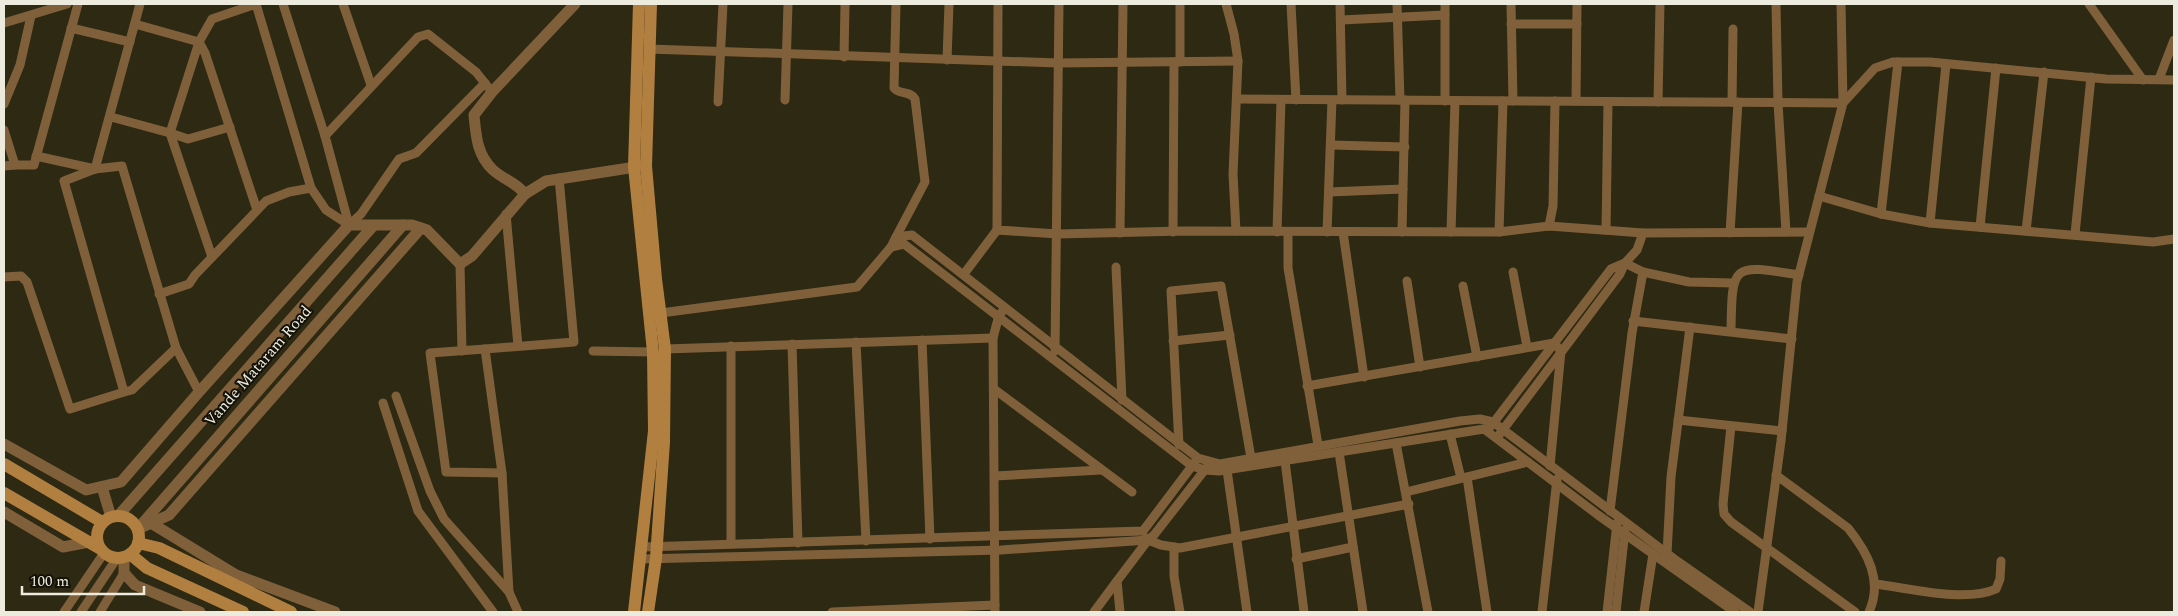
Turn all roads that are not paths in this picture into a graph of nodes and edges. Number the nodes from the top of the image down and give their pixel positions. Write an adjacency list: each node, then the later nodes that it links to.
1 (67, 4): 31 (street)
2 (78, 4): 38 (street)
3 (140, 4): 35 (street)
4 (256, 4): 42 (street); 94 (street)
5 (283, 4): 85 (street)
6 (343, 4): 62 (street)
7 (574, 4): 63 (street)
8 (639, 4): 91 (main road)
9 (651, 4): 43 (main road)
10 (723, 4): 44 (street)
11 (788, 4): 45 (street)
12 (845, 4): 46 (street)
13 (896, 4): 47 (street)
14 (950, 4): 48 (street)
15 (998, 4): 49 (street)
16 (1059, 4): 54 (street)
17 (1123, 4): 51 (street)
18 (1180, 4): 52 (street)
19 (1226, 4): 50 (street)
20 (1291, 4): 67 (street)
21 (1340, 4): 33 (street)
22 (1398, 4): 32 (street)
23 (1445, 4): 30 (street)
24 (1511, 4): 36 (street)
25 (1577, 4): 37 (street)
26 (1660, 4): 76 (street)
27 (1776, 4): 78 (street)
28 (1841, 4): 79 (street)
29 (2089, 4): 60 (street)
30 (1445, 15): 32 (street); 70 (street)
31 (32, 16): 34 (street); 80 (street)
32 (1398, 18): 33 (street); 69 (street)
33 (1341, 20): 68 (street)
34 (4, 23)
35 (135, 24): 41 (street); 42 (street)
36 (1511, 24): 37 (street); 71 (street)
37 (1577, 24): 74 (street)
38 (71, 28): 41 (street); 88 (street)
39 (1734, 30): 77 (street)
40 (2174, 40): 59 (street)
41 (130, 42): 81 (street)
42 (199, 42): 82 (street); 84 (street)
43 (649, 49): 44 (street); 91 (main road)
44 (720, 53): 45 (street); 73 (street)
45 (786, 55): 46 (street); 65 (street)
46 (844, 57): 47 (street)
47 (894, 58): 48 (street); 128 (street)
48 (947, 60): 49 (street)
49 (999, 61): 54 (street); 109 (street)
50 (1238, 61): 52 (street); 64 (street)
51 (1122, 62): 52 (street); 54 (street); 125 (street)
52 (1177, 62): 113 (street)
53 (1898, 62): 55 (street); 79 (street); 101 (street)
54 (1058, 63): 126 (street)
55 (1946, 64): 56 (street); 102 (street)
56 (1996, 68): 57 (street); 107 (street)
57 (2044, 72): 58 (street); 112 (street)
58 (2091, 77): 60 (street); 127 (street)
59 (2159, 79): 60 (street); 61 (street)
60 (2143, 80)
61 (2174, 80)
62 (371, 85): 63 (street); 85 (street)
63 (488, 88): 97 (street); 103 (street)
64 (1237, 99): 66 (street); 111 (street)
65 (785, 100)
66 (1281, 100): 67 (street); 114 (street)
67 (1296, 100): 68 (street)
68 (1337, 100): 69 (street); 86 (street)
69 (1402, 100): 70 (street); 87 (street)
70 (1450, 101): 71 (street); 119 (street)
71 (1508, 101): 72 (street); 120 (street)
72 (1555, 101): 74 (street); 106 (street)
73 (718, 102)
74 (1576, 102): 75 (street)
75 (1608, 102): 76 (street); 110 (street)
76 (1658, 102): 77 (street)
77 (1735, 102): 78 (street); 122 (street)
78 (1778, 103): 79 (street); 123 (street)
79 (1843, 103): 98 (street)
80 (4, 104)
81 (111, 117): 84 (street); 92 (street)
82 (230, 127): 84 (street); 99 (street)
83 (4, 130): 89 (street)
84 (170, 133): 131 (street)
85 (325, 136): 103 (street)
86 (1331, 145): 87 (street); 96 (street)
87 (1405, 147): 95 (street)
88 (36, 156): 89 (street); 92 (street)
89 (15, 165): 90 (street)
90 (4, 166)
91 (640, 166): 93 (street); 145 (main road); 164 (main road)
92 (95, 169): 143 (street); 174 (street)
93 (559, 178): 97 (street); 158 (street)
94 (311, 188): 99 (street); 103 (street)
95 (1403, 189): 96 (street); 118 (street)
96 (1329, 192): 116 (street)
97 (525, 194): 100 (street)
98 (1819, 196): 101 (street); 124 (street)
99 (257, 210): 131 (street)
100 (506, 214): 133 (street); 158 (street)
101 (1881, 214): 102 (street)
102 (1930, 223): 107 (street)
103 (349, 225): 105 (street); 175 (street)
104 (403, 225): 105 (street); 108 (street); 217 (street, Vande Mataram Road)
105 (374, 226): 212 (street, Vande Mataram Road)
106 (1550, 226): 110 (street); 120 (street)
107 (1980, 226): 112 (street)
108 (421, 228): 133 (street); 214 (street)
109 (996, 230): 126 (street); 137 (street)
110 (1606, 230): 121 (street)
111 (1236, 231): 113 (street); 114 (street)
112 (2026, 231): 127 (street)
113 (1173, 232): 125 (street)
114 (1277, 232): 115 (street)
115 (1288, 232): 116 (street); 172 (street)
116 (1326, 232): 117 (street)
117 (1343, 232): 118 (street); 171 (street)
118 (1402, 232): 119 (street)
119 (1450, 232): 120 (street)
120 (1499, 232)
121 (1643, 232): 122 (street); 132 (street)
122 (1730, 232): 123 (street)
123 (1786, 232): 124 (street)
124 (1809, 232): 138 (street)
125 (1120, 233): 126 (street)
126 (1058, 234): 160 (street)
127 (2075, 234): 129 (street)
128 (896, 237): 130 (street); 137 (street)
129 (2174, 239)
130 (891, 247): 145 (street); 146 (street)
131 (212, 257): 143 (street)
132 (1625, 263): 136 (street); 156 (street); 167 (street)
133 (460, 264): 165 (street)
134 (1116, 266): 177 (street)
135 (1513, 272): 162 (street)
136 (1643, 272): 141 (street); 147 (street)
137 (964, 274): 144 (street)
138 (1799, 275): 141 (street); 152 (street)
139 (4, 277): 174 (street)
140 (1406, 281): 170 (street)
141 (1734, 283): 149 (street)
142 (1463, 286): 168 (street)
143 (159, 294): 161 (street)
144 (1006, 308): 146 (street); 160 (street)
145 (661, 313): 164 (main road)
146 (998, 315): 151 (street); 169 (street)
147 (1633, 321): 148 (street); 210 (street)
148 (1690, 327): 149 (street); 179 (street)
149 (1731, 331): 152 (street)
150 (1230, 335): 154 (street); 154 (street); 190 (street)
151 (994, 338): 153 (street); 173 (street)
152 (1792, 339): 182 (street)
153 (922, 340): 155 (street); 222 (street)
154 (1173, 341): 187 (street)
155 (856, 342): 157 (street); 224 (street)
156 (1554, 343): 162 (street); 167 (street); 180 (street)
157 (792, 344): 159 (street); 226 (street)
158 (518, 346): 163 (street)
159 (731, 346): 164 (street); 227 (street)
160 (1056, 347): 169 (street); 177 (street)
161 (176, 348): 174 (street); 175 (street)
162 (1527, 348): 168 (street)
163 (485, 349): 165 (street); 199 (street)
164 (659, 350): 166 (street); 233 (main road); 234 (main road)
165 (462, 351): 199 (street)
166 (593, 351)
167 (1561, 351): 184 (street); 196 (street)
168 (1477, 357): 170 (street)
169 (1054, 358): 192 (street)
170 (1420, 367): 171 (street)
171 (1364, 377): 172 (street)
172 (1307, 386): 188 (street)
173 (994, 389): 197 (street); 200 (street)
174 (124, 392)
175 (199, 392): 204 (street)
176 (396, 396): 243 (street)
177 (1122, 400): 187 (street)
178 (383, 403): 252 (street)
179 (1678, 420): 181 (street); 236 (street)
180 (1491, 426): 183 (street); 184 (street); 188 (street)
181 (1731, 426): 182 (street); 230 (street)
182 (1782, 431): 201 (street)
183 (1450, 434): 185 (street); 202 (street)
184 (1500, 434): 193 (street); 196 (street)
185 (1396, 443): 189 (street); 206 (street)
186 (4, 444): 204 (street)
187 (1179, 445): 192 (street)
188 (1318, 445): 190 (street)
189 (1339, 452): 191 (street); 211 (street)
190 (1251, 458): 195 (street)
191 (1284, 461): 198 (street); 215 (street)
192 (1195, 462): 195 (street); 218 (street)
193 (1528, 462): 202 (street); 203 (street)
194 (4, 464): 212 (main road)
195 (1207, 466): 198 (street); 223 (street)
196 (1554, 468): 203 (street); 210 (street)
197 (1101, 470): 200 (street); 205 (street)
198 (1227, 470): 220 (street)
199 (502, 473): 243 (street)
200 (995, 476): 221 (street)
201 (1776, 476): 230 (street); 242 (street)
202 (1464, 478): 206 (street); 264 (street)
203 (1556, 483): 216 (street); 265 (street)
204 (102, 487): 212 (street)
205 (1132, 492)
206 (1406, 492): 208 (street)
207 (4, 493): 231 (main road)
208 (1409, 504): 211 (street); 263 (street)
209 (4, 512): 231 (street)
210 (1614, 514): 213 (street); 216 (street)
211 (1348, 516): 215 (street); 229 (street)
212 (111, 518): 217 (main road); 231 (main road)
213 (1626, 522): 219 (street); 236 (street)
214 (151, 523): 217 (street); 251 (street)
215 (1292, 526): 220 (street); 238 (street)
216 (1616, 527): 219 (street); 266 (street)
217 (138, 529): 225 (main road)
218 (1142, 531): 221 (street); 223 (street)
219 (1624, 533): 235 (street); 267 (street)
220 (1236, 536): 228 (street); 260 (street)
221 (995, 537): 222 (street); 232 (street)
222 (930, 539): 224 (street)
223 (1148, 540): 228 (street); 232 (street); 241 (street)
224 (866, 541): 226 (street)
225 (138, 543): 237 (main road); 250 (main road)
226 (798, 543): 227 (street)
227 (731, 544): 233 (street)
228 (1174, 547): 259 (street)
229 (1353, 547): 238 (street); 262 (street)
230 (1765, 547): 271 (street); 272 (street)
231 (98, 548): 237 (main road); 245 (street)
232 (995, 550): 233 (street); 244 (street)
233 (657, 552): 234 (street); 255 (main road)
234 (642, 553): 254 (main road)
235 (1653, 554): 268 (street); 269 (street)
236 (1667, 554): 270 (street)
237 (124, 556): 240 (street); 246 (street); 249 (main road)
238 (1296, 559): 261 (street)
239 (2000, 561): 242 (street)
240 (124, 573): 247 (street); 248 (street)
241 (1117, 581): 257 (street); 258 (street)
242 (1875, 584): 273 (street)
243 (509, 592): 253 (street)
244 (995, 609): 256 (street)
245 (64, 612)
246 (82, 612)
247 (100, 612)
248 (200, 612)
249 (243, 612)
250 (291, 612)
251 (335, 612)
252 (492, 612)
253 (518, 612)
254 (634, 612)
255 (648, 612)
256 (832, 612)
257 (1094, 612)
258 (1120, 612)
259 (1180, 612)
260 (1247, 612)
261 (1304, 612)
262 (1363, 612)
263 (1428, 612)
264 (1487, 612)
265 (1542, 612)
266 (1607, 612)
267 (1616, 612)
268 (1644, 612)
269 (1734, 612)
270 (1750, 612)
271 (1758, 612)
272 (1854, 612)
273 (1869, 612)

